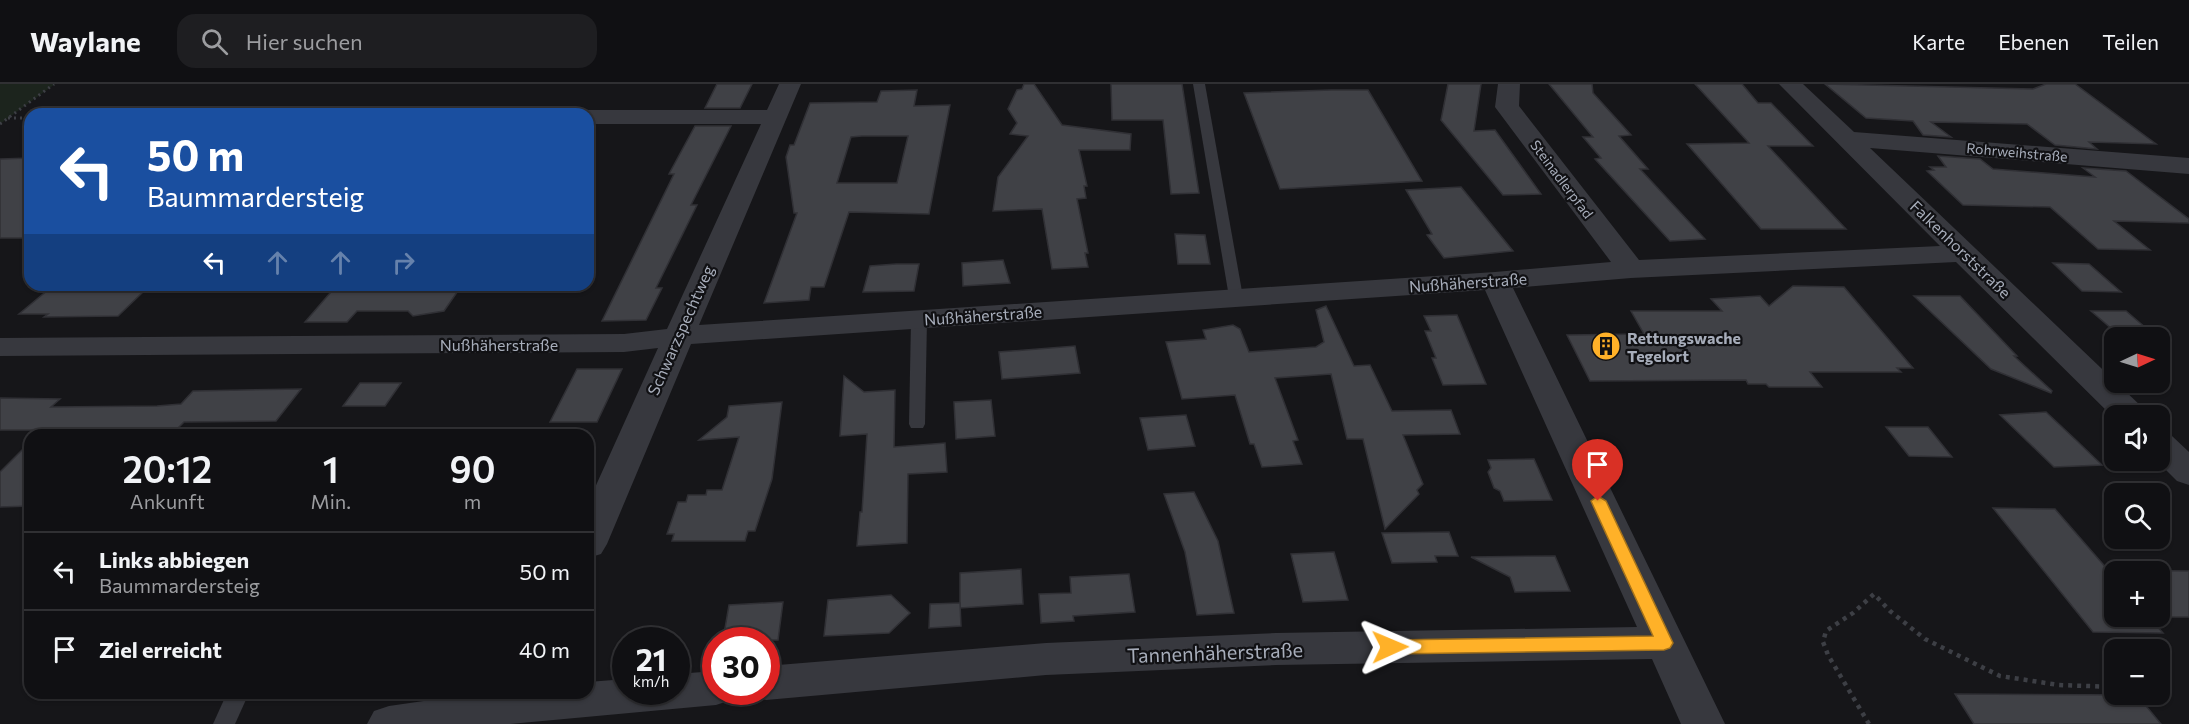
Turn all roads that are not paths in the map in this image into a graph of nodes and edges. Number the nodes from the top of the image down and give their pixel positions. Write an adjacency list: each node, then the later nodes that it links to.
1 (790, 84): 6 (street, Schwarzspechtweg)
2 (1199, 84): 12 (lane)
3 (1509, 84): 10 (street, Steinadlerpfad)
4 (1790, 84): 7 (street, Falkenhorststraße)
5 (594, 117): 6 (street)
6 (775, 117): 14 (street, Schwarzspechtweg)
7 (1845, 139): 8 (street, Rohrweihstraße); 9 (street, Falkenhorststraße)
8 (2189, 166)
9 (1966, 253): 10 (street, Nußhäherstraße); 16 (street, Falkenhorststraße)
10 (1631, 269): 11 (street, Nußhäherstraße)
11 (1495, 281): 12 (street, Nußhäherstraße); 21 (street)
12 (1236, 297): 13 (street, Nußhäherstraße)
13 (919, 320): 14 (street, Nußhäherstraße); 17 (lane)
14 (677, 337): 15 (street, Nußhäherstraße); 20 (street, Schwarzspechtweg)
15 (0, 347)
16 (2120, 405)
17 (917, 424)
18 (2170, 454): 19 (street)
19 (2189, 473)
20 (594, 530)
21 (1664, 643): 22 (street, Tannenhäherstraße); 28 (street)
22 (780, 682)
23 (612, 697): 25 (street)
24 (235, 699): 26 (lane)
25 (518, 707): 27 (street)
26 (224, 724)
27 (389, 724)
28 (1702, 724)

